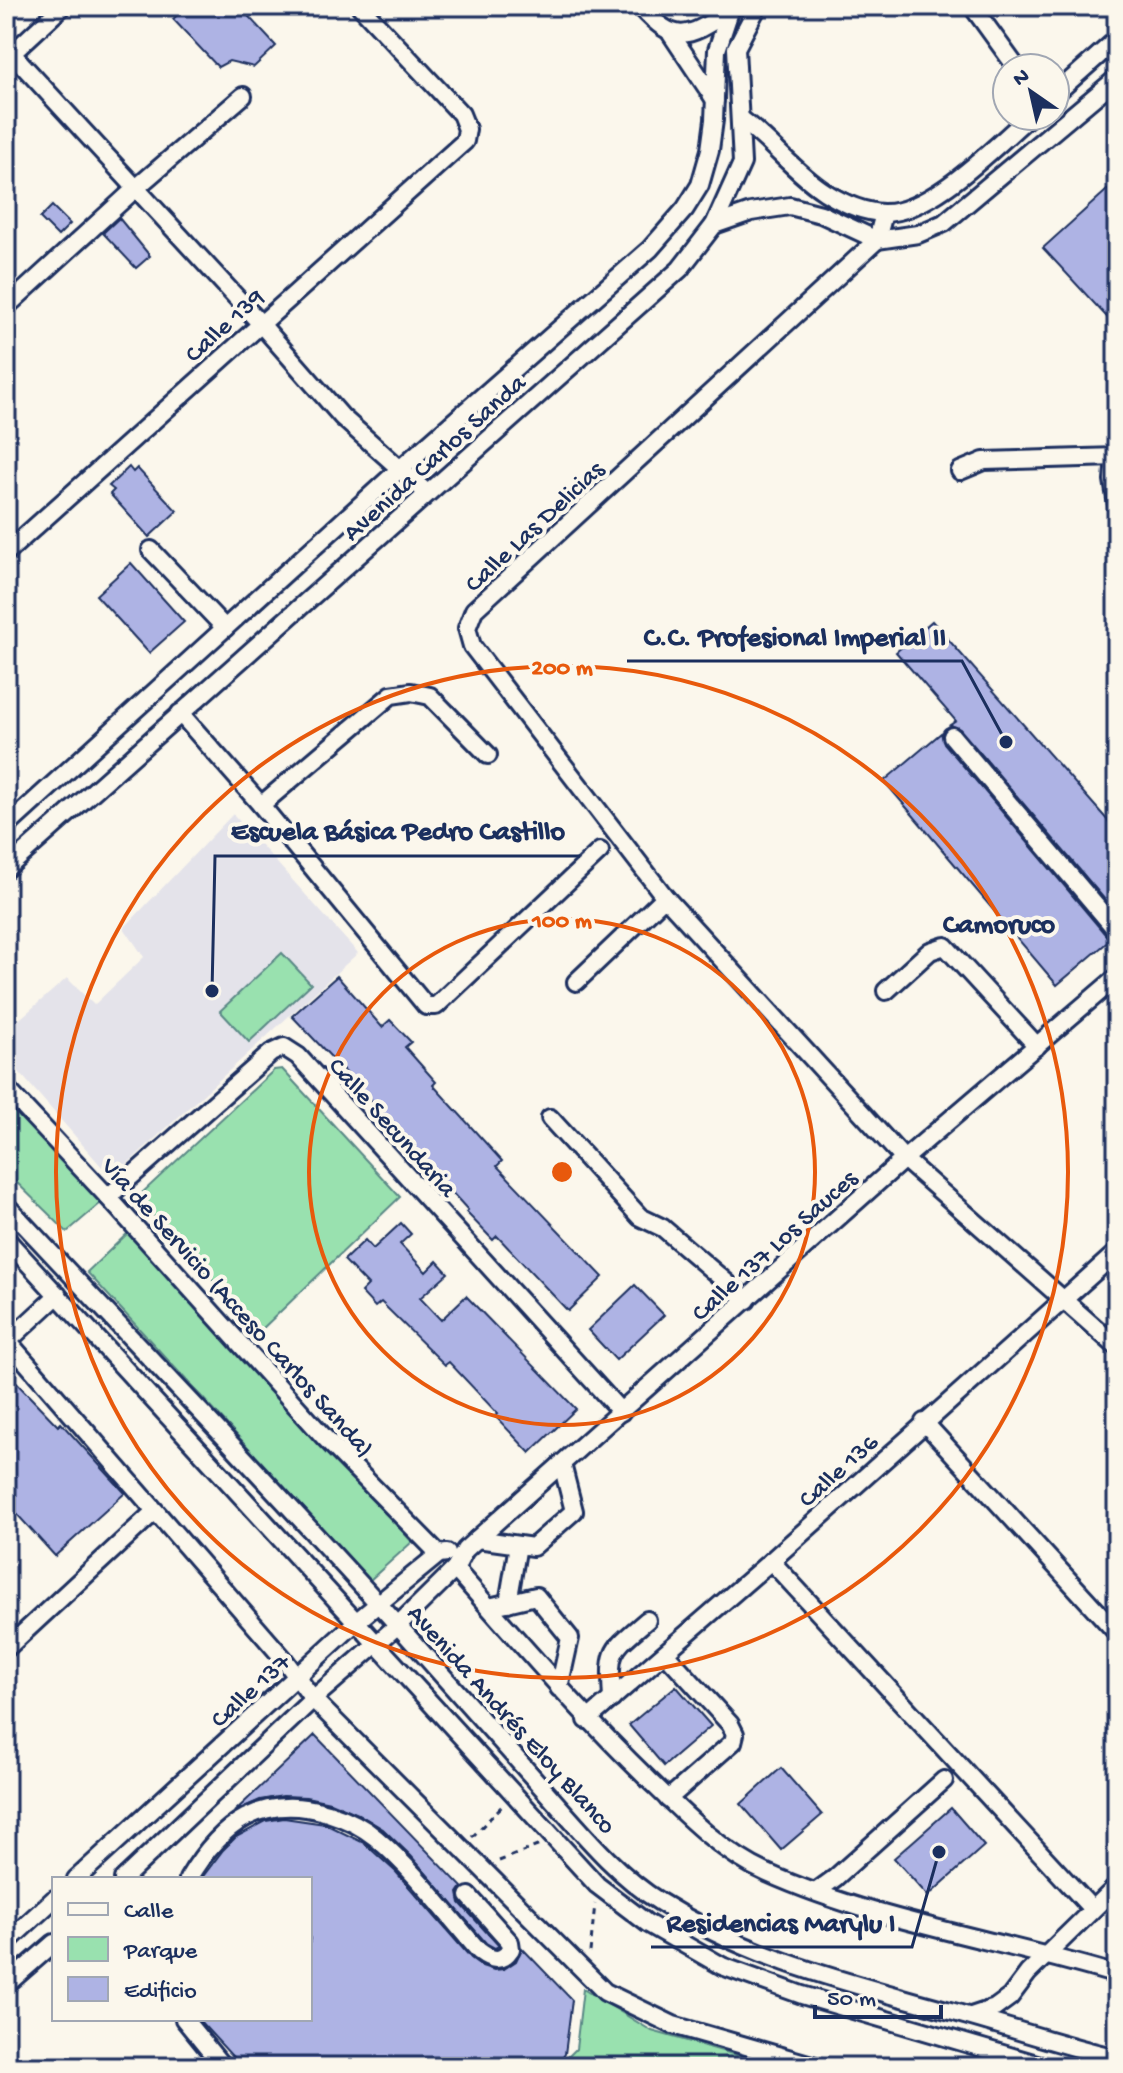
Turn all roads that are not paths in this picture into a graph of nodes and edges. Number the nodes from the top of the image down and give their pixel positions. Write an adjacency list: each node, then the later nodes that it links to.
1 (63, 6): 10 (street)
2 (360, 6): 22 (street, Calle 139)
3 (640, 6): 7 (street)
4 (758, 6): 15 (street, Avenida Carlos Sanda)
5 (972, 6): 9 (street)
6 (732, 8): 7 (street); 14 (street, Avenida Carlos Sanda)
7 (671, 34): 14 (street)
8 (1117, 39): 12 (street)
9 (1005, 52)
10 (8, 53): 17 (street)
11 (1117, 78): 20 (street)
12 (1071, 80)
13 (243, 96): 17 (street)
14 (716, 101): 24 (street, Avenida Carlos Sanda)
15 (741, 119): 18 (street); 19 (street, Avenida Carlos Sanda)
16 (1012, 132): 18 (street)
17 (136, 188): 21 (street); 22 (street)
18 (884, 213): 20 (street)
19 (714, 225): 20 (street); 26 (street, Avenida Carlos Sanda)
20 (877, 240): 38 (street, Calle Las Delicias)
21 (6, 307)
22 (260, 323): 24 (street); 29 (street, Calle 139)
23 (1116, 458): 25 (street); 27 (street)
24 (401, 468): 26 (street); 30 (street, Avenida Carlos Sanda)
25 (960, 471)
26 (427, 493): 31 (street, Avenida Carlos Sanda)
27 (1117, 505)
28 (151, 550): 30 (street)
29 (6, 553)
30 (225, 628): 35 (street, Avenida Carlos Sanda)
31 (180, 713): 34 (street); 37 (street, Avenida Carlos Sanda)
32 (952, 736): 39 (street)
33 (488, 755): 34 (street)
34 (261, 805): 36 (street)
35 (6, 827)
36 (600, 851)
37 (6, 869)
38 (665, 897): 40 (street); 46 (street, Calle Las Delicias)
39 (1117, 931)
40 (576, 982)
41 (1115, 984): 43 (street, Calle 137 Los Sauces)
42 (886, 991): 43 (street)
43 (1037, 1046): 46 (street, Calle 137 Los Sauces)
44 (6, 1088): 47 (street, Vía de Servicio (Acceso Carlos Sanda))
45 (550, 1118): 52 (street)
46 (904, 1159): 52 (street, Calle 137 Los Sauces); 53 (street, Calle Las Delicias)
47 (108, 1197): 56 (street, Calle Secundaria); 62 (street, Vía de Servicio (Acceso Carlos Sanda))
48 (6, 1205): 66 (street, Avenida Andrés Eloy Blanco)
49 (6, 1239): 51 (street, Avenida Andrés Eloy Blanco)
50 (1117, 1252): 53 (street, Calle 136)
51 (58, 1295): 54 (street); 69 (street, Avenida Andrés Eloy Blanco)
52 (747, 1300): 56 (street, Calle 137 Los Sauces)
53 (1061, 1300): 55 (street, Calle Las Delicias); 57 (street, Calle 136)
54 (7, 1341): 59 (street)
55 (1117, 1347)
56 (621, 1412): 58 (street, Calle 137 Los Sauces)
57 (924, 1422): 63 (street, Calle 136); 71 (street)
58 (562, 1464): 60 (street, Calle 137 Los Sauces); 61 (street)
59 (155, 1511): 73 (street); 75 (street)
60 (471, 1544): 61 (street); 62 (street); 64 (street)
61 (518, 1545): 65 (street)
62 (439, 1554): 66 (street, Calle 137)
63 (771, 1561): 74 (street, Calle 136); 89 (street)
64 (455, 1569): 67 (street); 70 (street)
65 (508, 1603): 67 (street); 76 (street)
66 (378, 1605): 69 (street, Calle 137); 70 (street, Avenida Andrés Eloy Blanco)
67 (489, 1607): 76 (street)
68 (647, 1620): 78 (street)
69 (356, 1622): 72 (street, Avenida Andrés Eloy Blanco); 75 (street, Calle 137)
70 (398, 1625): 72 (street); 96 (street, Avenida Andrés Eloy Blanco)
71 (1117, 1633)
72 (376, 1646): 77 (street); 102 (street, Avenida Andrés Eloy Blanco)
73 (6, 1649)
74 (665, 1653): 78 (street, Calle 136); 81 (street)
75 (297, 1678): 77 (street); 82 (street, Calle 137)
76 (559, 1688): 79 (street)
77 (313, 1699): 83 (street); 101 (street)
78 (612, 1699): 79 (street, Calle 136)
79 (587, 1720): 81 (street)
80 (944, 1780): 86 (street)
81 (668, 1799): 86 (street)
82 (78, 1877)
83 (125, 1877)
84 (189, 1877): 87 (street)
85 (1117, 1886): 89 (street)
86 (817, 1891): 92 (street)
87 (469, 1896)
88 (52, 1901): 90 (street)
89 (1092, 1909): 92 (street)
90 (6, 1943)
91 (52, 1945): 94 (street)
92 (1047, 1954): 93 (street); 95 (street)
93 (1117, 1975)
94 (6, 1985)
95 (1010, 1997): 96 (street); 98 (street)
96 (970, 2017): 98 (street, Avenida Andrés Eloy Blanco)
97 (186, 2021): 100 (street)
98 (1014, 2030): 99 (street, Avenida Andrés Eloy Blanco); 102 (street)
99 (1117, 2058)
100 (223, 2067)
101 (819, 2067)
102 (1050, 2067)

